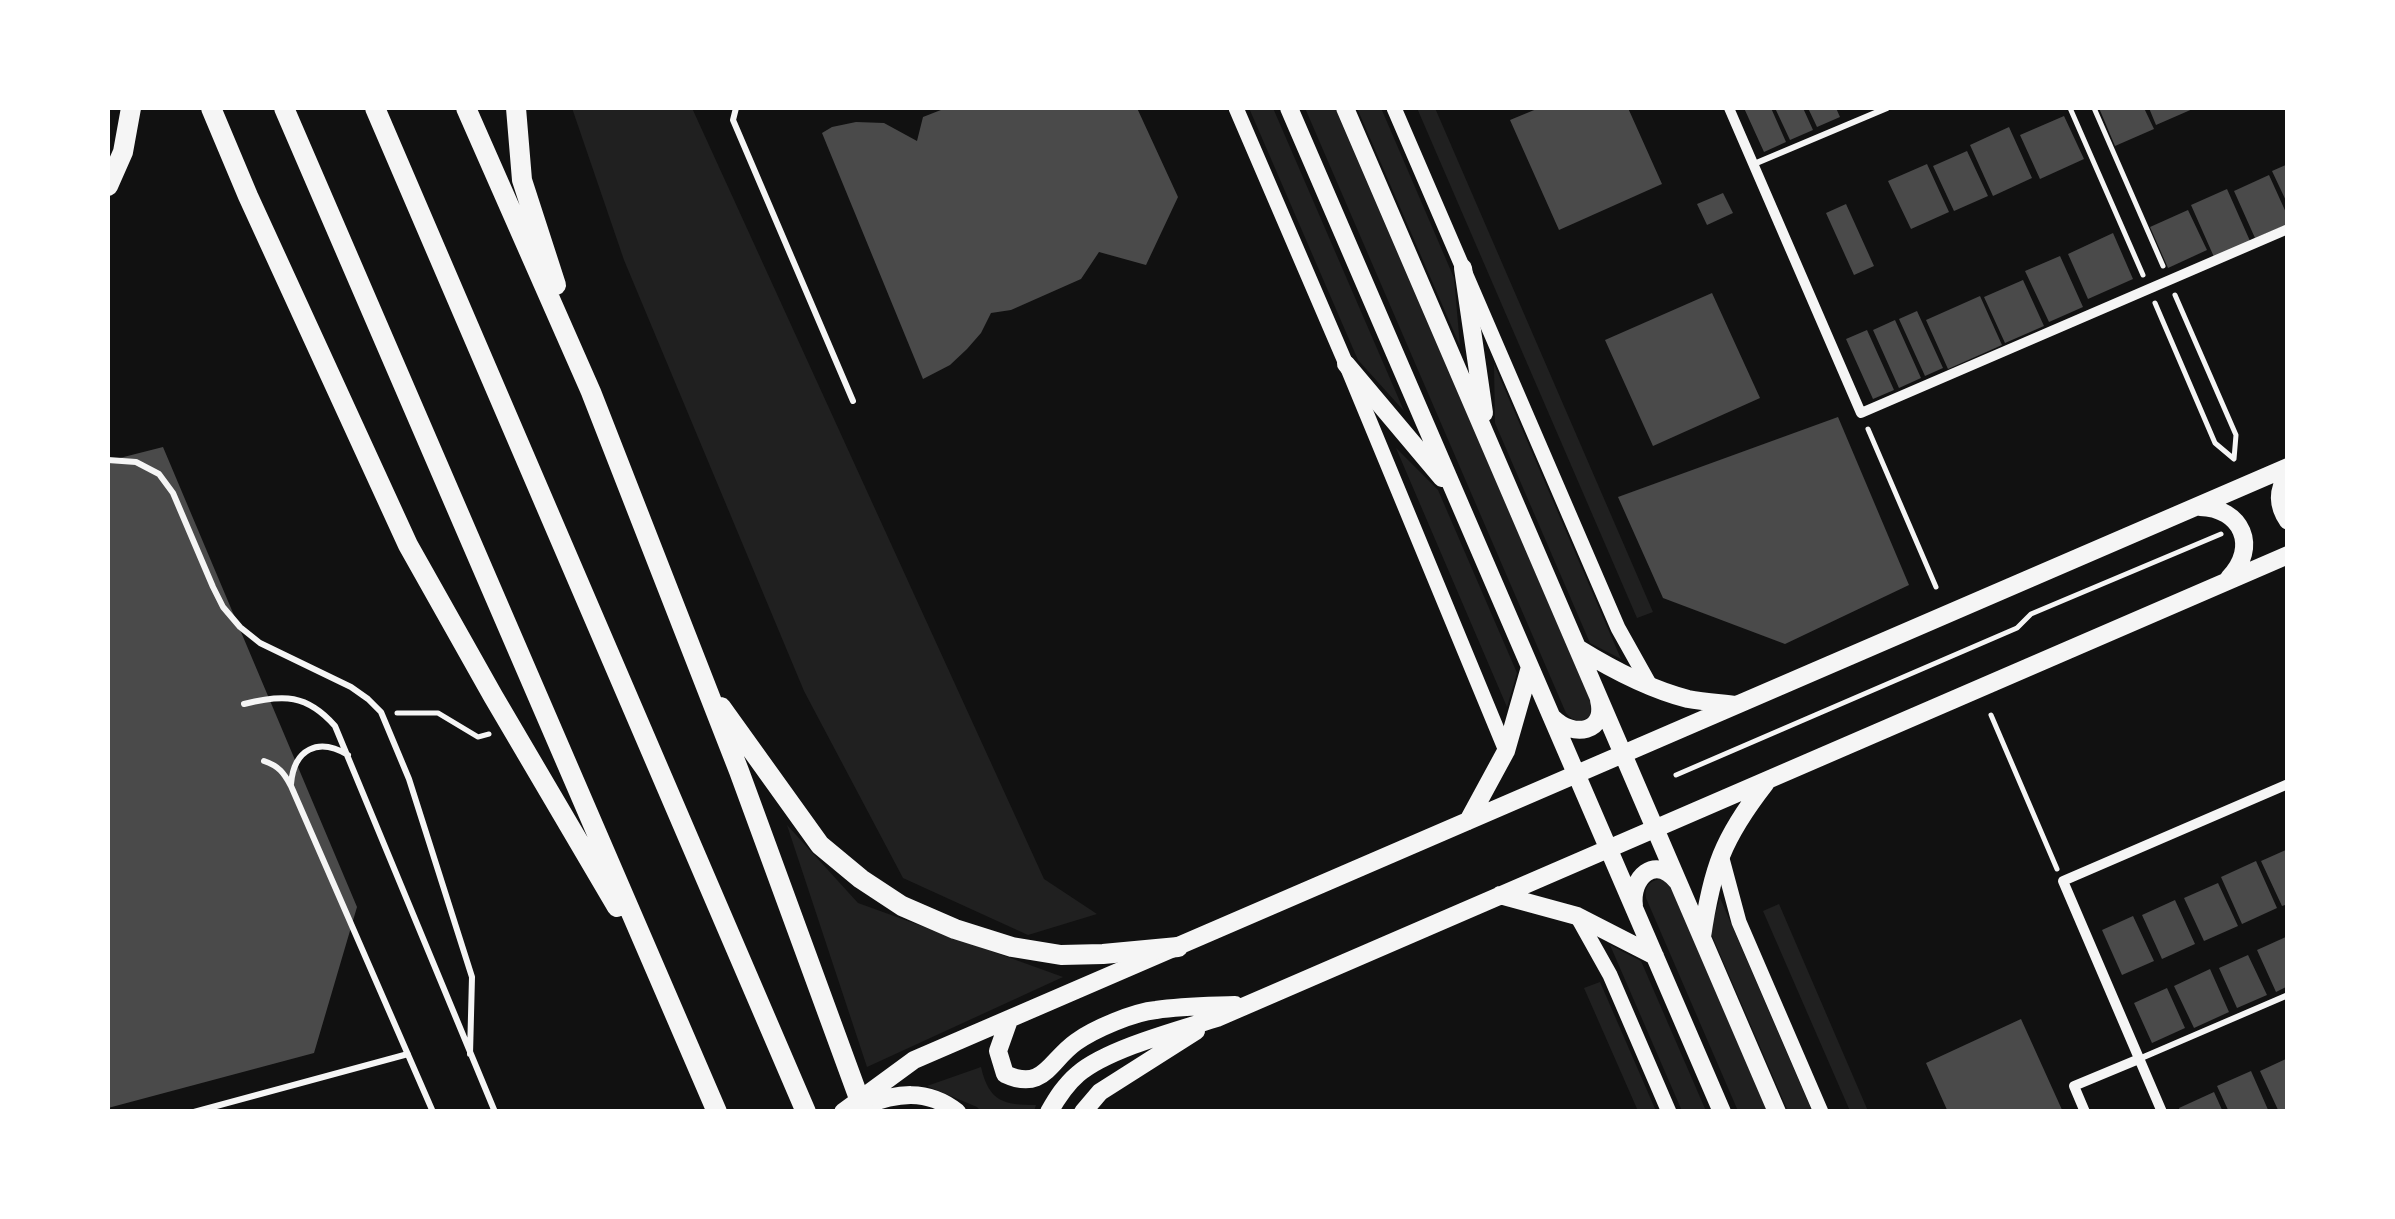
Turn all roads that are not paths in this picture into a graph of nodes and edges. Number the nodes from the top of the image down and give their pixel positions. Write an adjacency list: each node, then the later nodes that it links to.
1 (131, 108): 15 (highway)
2 (210, 108): 56 (highway)
3 (284, 108): 56 (highway)
4 (375, 108): 69 (highway)
5 (466, 108): 19 (highway)
6 (516, 108): 19 (highway)
7 (736, 108): 20 (lane)
8 (1236, 108): 18 (street)
9 (1289, 108): 24 (main road)
10 (1345, 108): 21 (main road)
11 (1394, 108): 17 (street)
12 (1729, 108): 14 (street)
13 (1886, 108): 14 (lane)
14 (1754, 164): 16 (street)
15 (108, 186)
16 (2288, 229)
17 (1464, 268): 21 (main road); 32 (street)
18 (1346, 364): 24 (main road); 37 (street)
19 (590, 392): 31 (highway)
20 (853, 402)
21 (1487, 438): 29 (main road)
22 (108, 460): 62 (lane)
23 (2288, 470): 25 (main road); 26 (main road)
24 (1456, 494): 30 (main road)
25 (2188, 510): 28 (main road); 35 (main road)
26 (2288, 521)
27 (2288, 555): 28 (main road)
28 (2220, 584): 42 (main road)
29 (1578, 648): 32 (main road); 33 (main road)
30 (1530, 666): 36 (main road); 37 (main road)
31 (706, 686): 54 (highway); 71 (highway)
32 (1651, 687): 35 (main road)
33 (1598, 695): 36 (main road); 39 (main road)
34 (244, 704): 38 (lane)
35 (1737, 705): 39 (main road)
36 (1550, 714): 41 (main road)
37 (1506, 750): 45 (main road)
38 (349, 756): 44 (lane); 62 (lane)
39 (1624, 756): 41 (main road); 46 (main road)
40 (264, 761): 44 (lane)
41 (1576, 774): 45 (main road); 47 (main road)
42 (1769, 779): 46 (main road); 48 (main road)
43 (2288, 784): 63 (street)
44 (291, 786): 61 (lane)
45 (1468, 821): 54 (main road)
46 (1656, 830): 47 (main road); 49 (main road)
47 (1608, 848): 50 (main road); 51 (main road)
48 (1720, 854): 53 (main road); 77 (street)
49 (1682, 890): 51 (main road); 53 (main road)
50 (1500, 895): 52 (main road); 58 (main road)
51 (1634, 909): 55 (main road)
52 (1577, 916): 55 (main road); 75 (street)
53 (1702, 937): 64 (main road)
54 (1178, 947): 60 (main road)
55 (1655, 956): 76 (main road)
56 (660, 978): 68 (highway)
57 (2288, 995): 63 (lane)
58 (1248, 1004): 59 (main road); 60 (main road)
59 (1216, 1018): 73 (main road); 74 (main road)
60 (1009, 1020): 70 (main road)
61 (408, 1054): 65 (lane); 66 (lane)
62 (470, 1054): 67 (lane)
63 (2139, 1059): 78 (street); 79 (street)
64 (1777, 1109)
65 (194, 1112)
66 (433, 1112)
67 (495, 1112)
68 (718, 1112)
69 (806, 1112)
70 (845, 1112): 72 (main road)
71 (864, 1112)
72 (957, 1112)
73 (1048, 1112)
74 (1083, 1112)
75 (1669, 1112)
76 (1722, 1112)
77 (1821, 1112)
78 (2085, 1112)
79 (2162, 1112)

